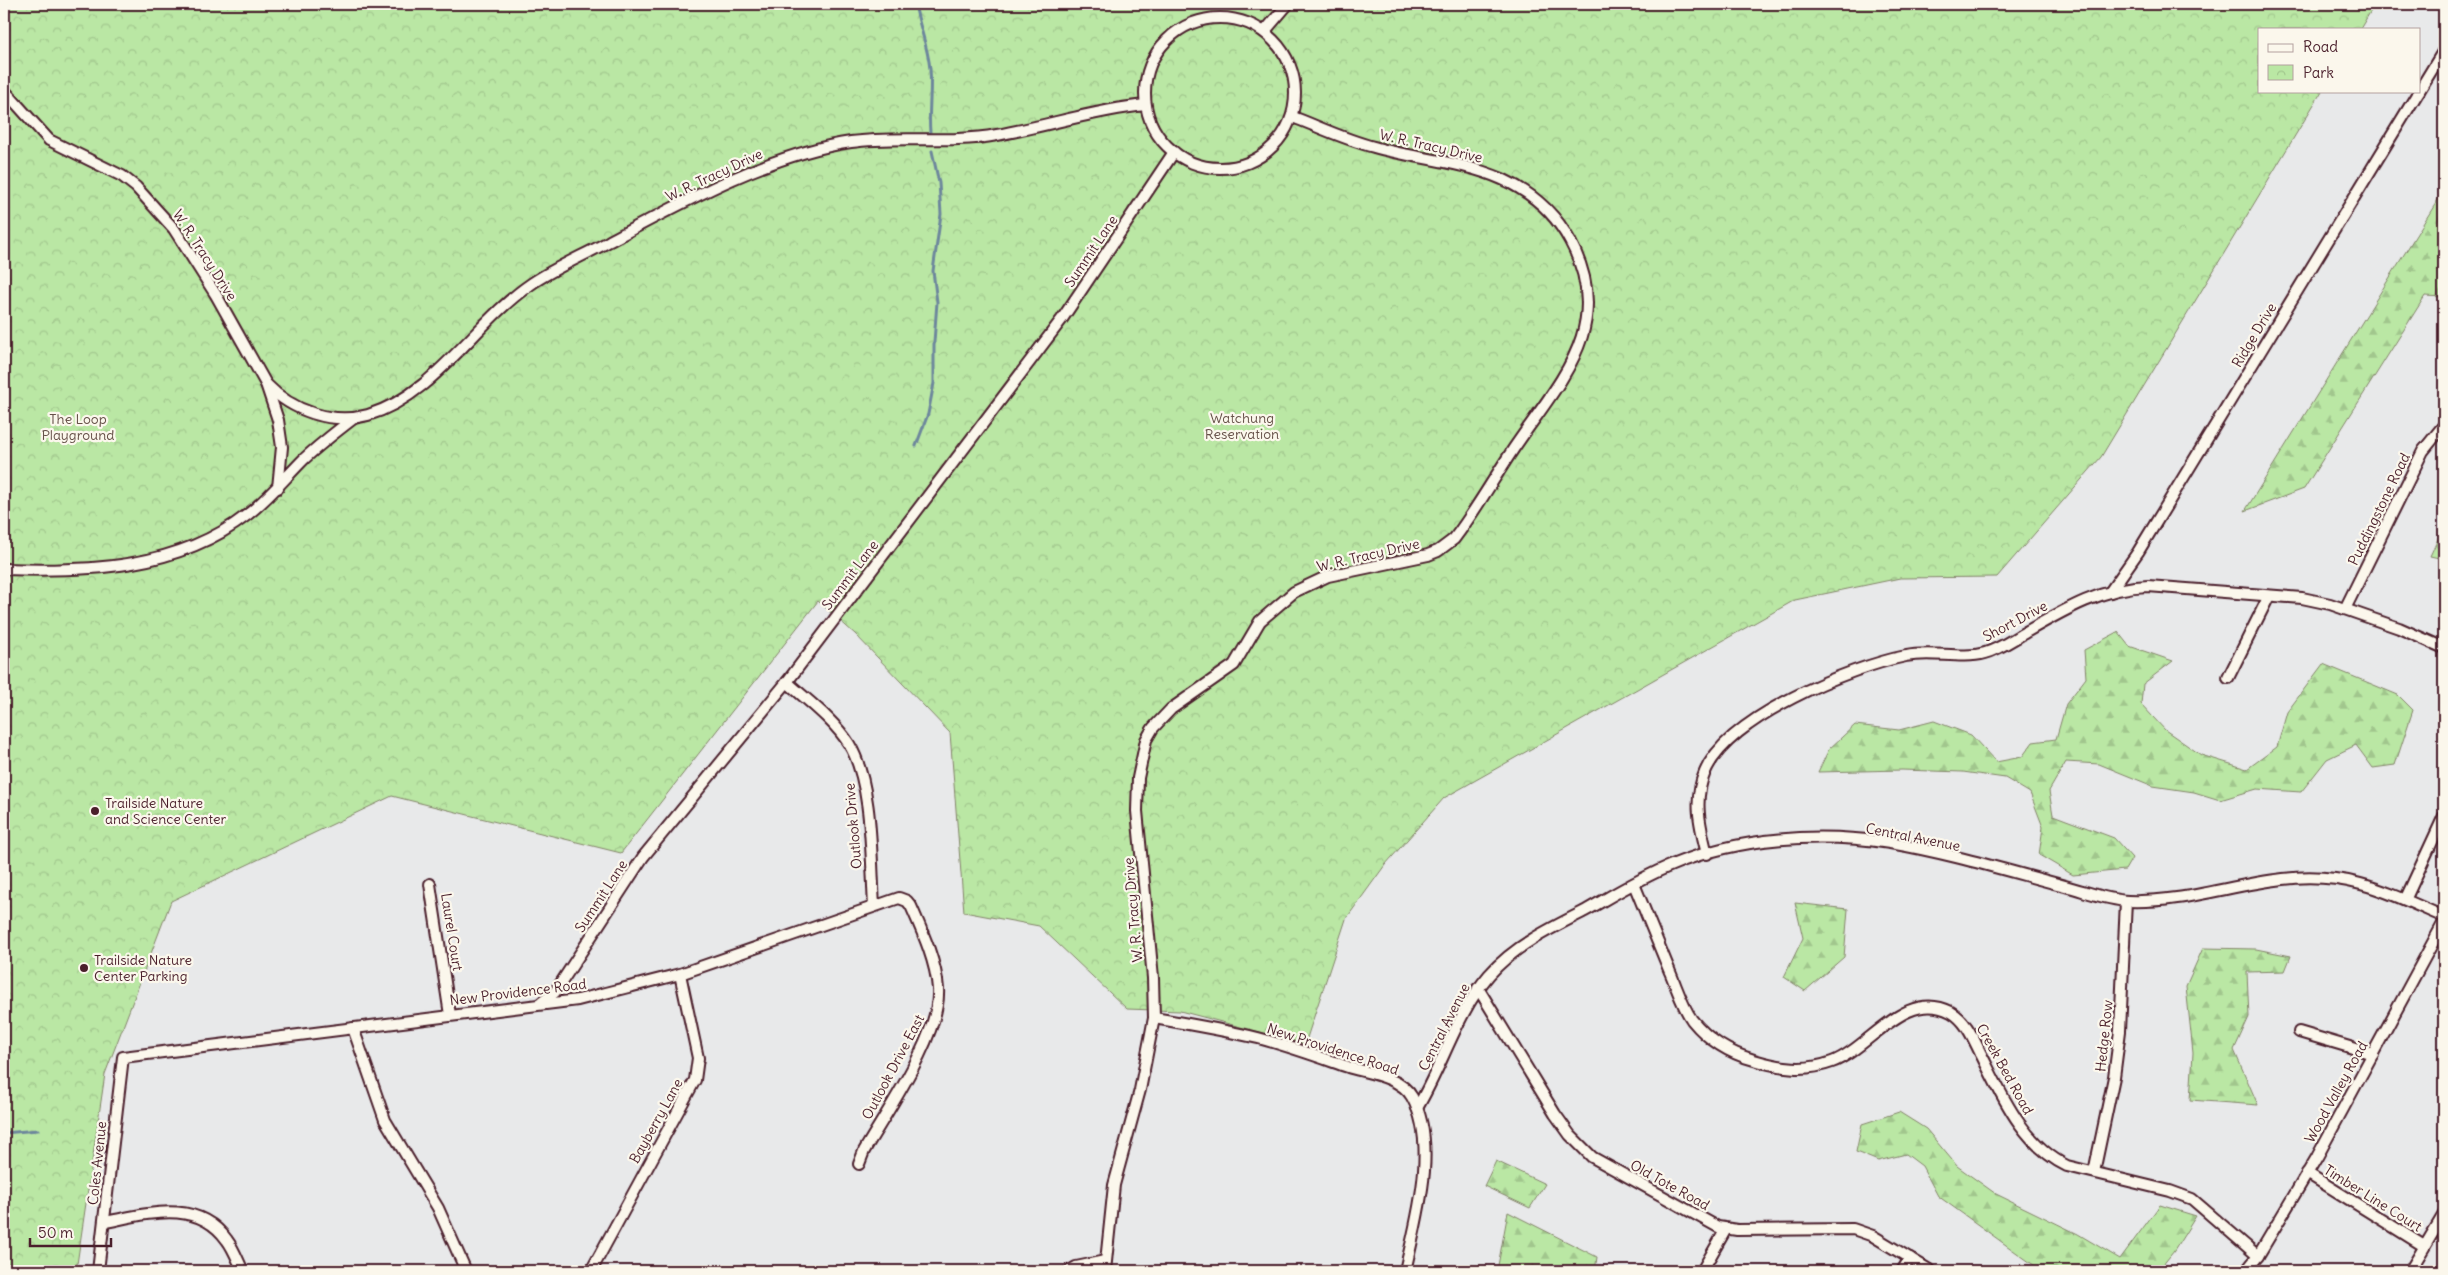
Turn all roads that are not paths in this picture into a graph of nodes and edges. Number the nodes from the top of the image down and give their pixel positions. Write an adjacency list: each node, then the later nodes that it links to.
1 (1288, 4): 2 (street)
2 (1266, 31): 7 (street); 8 (street)
3 (2444, 50): 4 (street, Ridge Drive)
4 (2420, 89)
5 (4, 90): 10 (street, W. R. Tracy Drive)
6 (2418, 92): 15 (street, Ridge Drive)
7 (1146, 105): 9 (street); 11 (street, W. R. Tracy Drive)
8 (1292, 116): 9 (street); 35 (street, W. R. Tracy Drive)
9 (1174, 152): 20 (street, Summit Lane)
10 (266, 384): 11 (street, W. R. Tracy Drive); 13 (street, W. R. Tracy Drive)
11 (354, 418): 13 (street, W. R. Tracy Drive)
12 (2444, 426): 17 (street, Puddingstone Road)
13 (278, 488): 14 (street, W. R. Tracy Drive)
14 (4, 569)
15 (2110, 592): 16 (street, Short Drive); 22 (street, Short Drive)
16 (2269, 596): 17 (street, Short Drive); 19 (street)
17 (2345, 609): 18 (street, Short Drive)
18 (2444, 648)
19 (2228, 678)
20 (787, 682): 28 (street, Outlook Drive); 33 (street, Summit Lane)
21 (2444, 816): 26 (street)
22 (1707, 854): 24 (street, Central Avenue); 27 (street, Central Avenue)
23 (430, 884): 34 (street, Laurel Court)
24 (1634, 884): 32 (street, Central Avenue); 42 (street, Creek Bed Road)
25 (904, 898): 28 (street, New Providence Road); 41 (street, Outlook Drive East)
26 (2406, 898): 27 (street, Central Avenue); 29 (street, Central Avenue)
27 (2126, 901): 42 (street, Hedge Row)
28 (874, 906): 31 (street, New Providence Road)
29 (2444, 917)
30 (2444, 922): 38 (street, Wood Valley Road)
31 (680, 974): 33 (street, New Providence Road); 54 (street, Bayberry Lane)
32 (1478, 988): 40 (street, Central Avenue); 46 (street, Old Tote Road)
33 (538, 1005): 34 (street, New Providence Road)
34 (450, 1015): 36 (street, New Providence Road)
35 (1154, 1018): 40 (street, New Providence Road); 50 (street, W. R. Tracy Drive)
36 (353, 1028): 39 (street, New Providence Road); 53 (street)
37 (2299, 1032): 38 (street)
38 (2373, 1054): 43 (street, Wood Valley Road)
39 (123, 1057): 45 (street, Coles Avenue)
40 (1417, 1108): 56 (street, New Providence Road)
41 (859, 1164)
42 (2094, 1172): 48 (street, Creek Bed Road)
43 (2308, 1173): 47 (street, Timber Line Court); 48 (street, Wood Valley Road)
44 (2444, 1214): 47 (street)
45 (105, 1222): 51 (street, Coles Avenue); 52 (street)
46 (1726, 1229): 49 (street, Old Tote Road); 57 (street)
47 (2424, 1246): 61 (street)
48 (2258, 1256): 60 (street, Wood Valley Road)
49 (1910, 1258): 58 (street); 59 (street, Old Tote Road)
50 (1105, 1266): 55 (street)
51 (98, 1271)
52 (243, 1271)
53 (466, 1271)
54 (591, 1271)
55 (1069, 1271)
56 (1405, 1271)
57 (1702, 1271)
58 (1902, 1271)
59 (1931, 1271)
60 (2246, 1271)
61 (2410, 1271)

